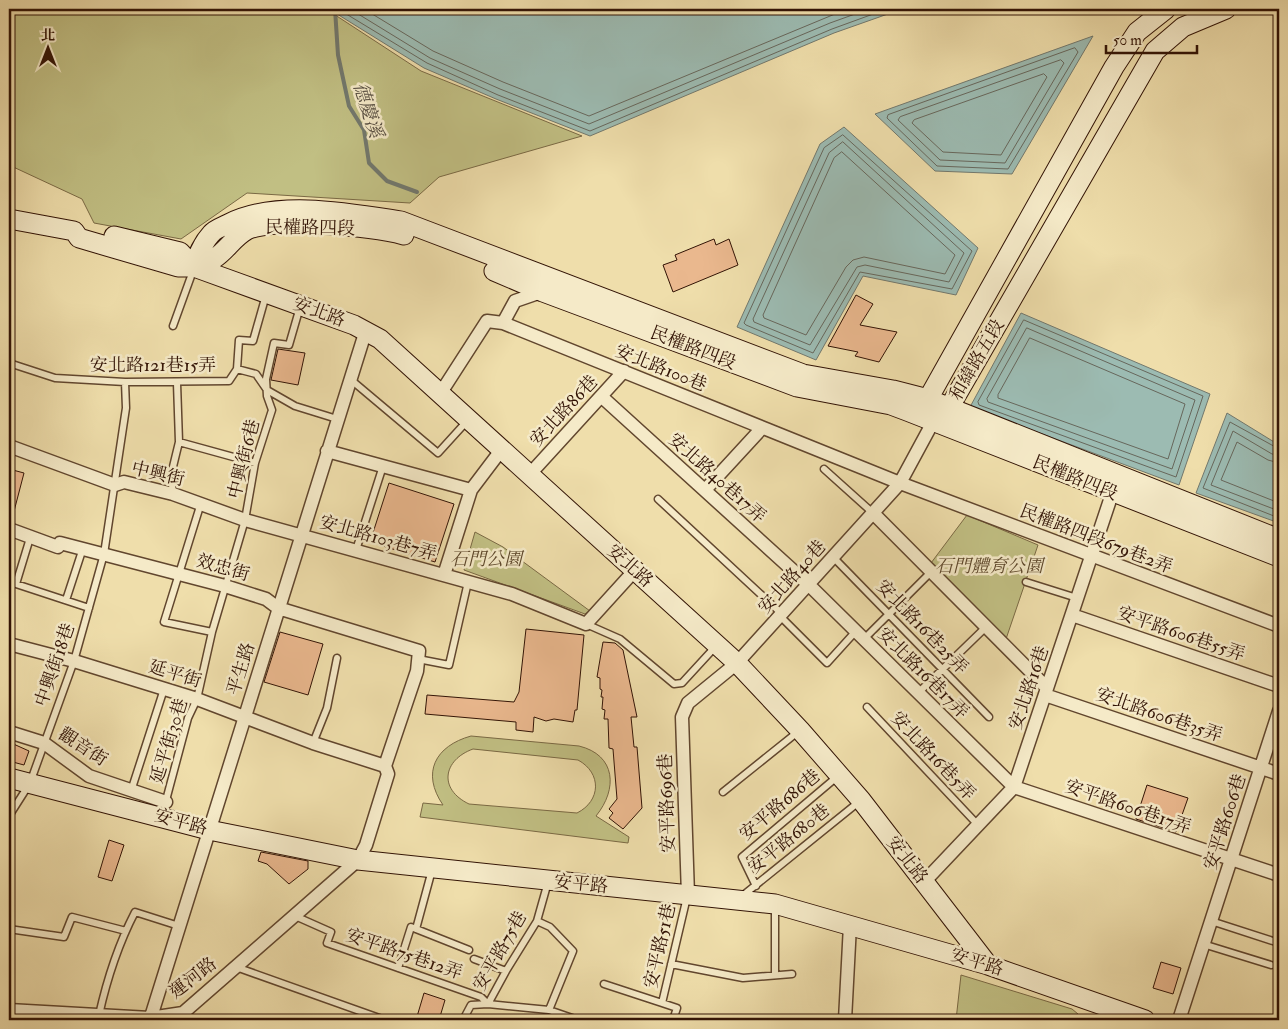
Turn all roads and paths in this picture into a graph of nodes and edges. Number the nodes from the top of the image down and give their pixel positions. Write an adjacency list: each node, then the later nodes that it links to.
1 (1166, 9): 20 (street, 和緯路五段)
2 (1226, 9): 21 (street, 和緯路五段)
3 (9, 218): 4 (street, 安北路)
4 (194, 267): 5 (street, 民權路四段); 6 (street, 安北路); 9 (lane)
5 (547, 286): 8 (street); 20 (street, 民權路四段); 24 (street, 民權路四段)
6 (267, 293): 7 (street, 安北路); 12 (lane)
7 (301, 306): 10 (street, 安北路); 17 (lane, 中興街6巷)
8 (503, 322): 13 (street, 安北路100巷); 18 (street)
9 (174, 326)
10 (366, 330): 14 (street, 平生路); 18 (street, 安北路)
11 (9, 363): 15 (lane, 安北路121巷15弄)
12 (237, 369): 16 (lane, 安北路121巷15弄); 17 (lane, 安北路121巷15弄)
13 (624, 372): 19 (street, 安北路86巷); 25 (street, 安北路100巷)
14 (350, 379): 22 (street, 平生路); 23 (lane)
15 (125, 382): 16 (lane, 安北路121巷15弄); 36 (lane)
16 (177, 383): 26 (lane)
17 (267, 390): 22 (lane, 安北路121巷15弄); 30 (lane, 中興街6巷)
18 (440, 394): 23 (street, 安北路)
19 (602, 397): 33 (street, 安北路86巷); 38 (street, 安北路40巷17弄)
20 (928, 399): 21 (street, 民權路四段); 24 (street, 和緯路五段)
21 (949, 408): 24 (street, 和緯路五段); 34 (street, 民權路四段)
22 (337, 419): 29 (street, 平生路)
23 (469, 419): 28 (street, 安北路)
24 (933, 422): 35 (street, 安北路40巷); 40 (street, 民權路四段)
25 (762, 428): 35 (street, 安北路100巷); 38 (street)
26 (178, 442): 30 (lane); 39 (lane)
27 (9, 446): 36 (street, 中興街)
28 (502, 449): 33 (street, 安北路); 37 (street)
29 (327, 451): 31 (street); 46 (street, 平生路)
30 (255, 463): 44 (lane, 中興街6巷)
31 (383, 466): 37 (street); 50 (lane)
32 (824, 469): 43 (lane)
33 (530, 474): 55 (street, 安北路)
34 (1119, 476): 40 (street, 安北路16巷); 48 (street, 民權路四段)
35 (900, 483): 43 (street, 安北路40巷); 52 (street, 民權路四段679巷2弄)
36 (115, 485): 39 (street, 中興街); 51 (lane, 中興街18巷)
37 (471, 490): 58 (street)
38 (705, 490): 61 (street, 安北路40巷17弄)
39 (173, 494): 42 (street, 中興街)
40 (1112, 494): 52 (street, 安北路16巷); 54 (street, 民權路四段)
41 (658, 499): 68 (lane)
42 (201, 503): 44 (street, 中興街); 57 (lane)
43 (873, 513): 53 (street, 安北路40巷); 56 (street)
44 (246, 520): 46 (street, 中興街); 62 (lane, 中興街6巷)
45 (9, 529): 47 (street, 效忠街)
46 (302, 535): 50 (street, 安北路103巷7弄); 66 (street, 平生路)
47 (30, 538): 49 (street, 效忠街); 64 (lane)
48 (1279, 539)
49 (83, 548): 51 (street, 效忠街); 64 (lane)
50 (356, 550): 58 (street, 安北路103巷7弄)
51 (104, 554): 57 (street, 效忠街); 65 (lane, 中興街18巷)
52 (1092, 556): 63 (street, 安北路16巷); 71 (street, 民權路四段679巷2弄)
53 (833, 557): 61 (street, 安北路40巷); 67 (lane, 安北路16巷25弄)
54 (1279, 558)
55 (635, 570): 70 (street); 76 (street, 安北路)
56 (931, 572): 67 (lane); 72 (street)
57 (178, 574): 62 (street, 效忠街); 73 (lane)
58 (444, 575): 59 (street, 安北路103巷7弄)
59 (468, 582): 70 (street, 安北路103巷7弄); 78 (lane, 效忠街)
60 (1026, 582): 63 (lane)
61 (808, 585): 68 (street, 安北路40巷); 74 (street, 安北路16巷17弄)
62 (225, 586): 66 (street, 效忠街); 73 (lane, 延平街30巷)
63 (1077, 598): 69 (street, 安北路16巷)
64 (66, 600): 65 (lane)
65 (89, 608): 79 (lane, 中興街18巷)
66 (278, 608): 78 (street, 效忠街); 90 (street, 平生路)
67 (889, 614): 74 (lane); 81 (lane, 安北路16巷25弄)
68 (781, 615): 74 (lane); 80 (street, 安北路40巷)
69 (1072, 615): 82 (street, 安平路606巷55弄); 84 (street, 安北路16巷)
70 (586, 624): 76 (lane)
71 (1279, 626)
72 (986, 628): 81 (lane); 84 (street)
73 (212, 632): 86 (lane, 延平街30巷)
74 (860, 635): 85 (street, 安北路16巷17弄)
75 (9, 644): 79 (street, 延平街)
76 (717, 645): 80 (street, 安北路)
77 (337, 658): 95 (lane)
78 (418, 659): 96 (street)
79 (74, 661): 83 (street, 延平街); 94 (lane, 中興街18巷)
80 (737, 663): 88 (street, 安北路40巷); 92 (street, 安北路)
81 (943, 670): 85 (lane); 91 (lane, 安北路16巷25弄)
82 (1279, 686)
83 (164, 689): 86 (street, 延平街); 104 (lane)
84 (1046, 692): 97 (street, 安北路606巷35弄); 103 (street, 安北路16巷)
85 (918, 693): 103 (street, 安北路16巷17弄)
86 (197, 699): 90 (street, 延平街); 107 (lane, 延平街30巷)
87 (867, 708): 109 (lane, 安北路16巷5弄)
88 (684, 710): 118 (street, 安平路696巷)
89 (1279, 711): 97 (street, 安平路606巷)
90 (244, 716): 95 (street, 延平街); 110 (street, 平生路)
91 (989, 717)
92 (800, 730): 99 (street, 安北路); 105 (lane)
93 (9, 732): 94 (street, 觀音街)
94 (44, 742): 101 (lane, 中興街18巷); 102 (street, 觀音街)
95 (313, 743): 96 (street, 延平街)
96 (385, 766): 111 (street)
97 (1261, 768): 98 (street, 安北路606巷35弄); 112 (street, 安平路606巷)
98 (1279, 774)
99 (839, 775): 106 (street, 安北路); 117 (lane, 安平路686巷)
100 (9, 778): 101 (street, 安平路)
101 (30, 783): 102 (street, 安平路); 108 (lane, 中興街18巷)
102 (85, 787): 104 (street, 觀音街); 107 (street, 安平路)
103 (1014, 787): 109 (street, 安北路16巷); 112 (street, 安平路606巷17弄)
104 (131, 791): 107 (street, 觀音街)
105 (723, 792)
106 (861, 800): 116 (street, 安北路); 117 (lane, 安平路680巷)
107 (164, 810): 110 (street, 安平路)
108 (9, 816)
109 (978, 825): 116 (street, 安北路16巷)
110 (209, 830): 111 (street, 安平路); 125 (street, 平生路)
111 (358, 860): 113 (street, 安平路); 121 (street, 運河路)
112 (1231, 860): 114 (street, 安平路606巷17弄); 123 (street, 安平路606巷)
113 (432, 868): 115 (street, 安平路); 127 (lane)
114 (1279, 875)
115 (549, 881): 118 (street, 安平路); 122 (lane, 安平路75巷)
116 (924, 882): 134 (street, 安北路)
117 (756, 886): 119 (lane, 安平路680巷)
118 (688, 895): 119 (street, 安平路); 133 (lane, 安平路51巷)
119 (736, 900): 120 (street, 安平路)
120 (774, 904): 124 (street, 安平路); 140 (lane)
121 (295, 916): 136 (street, 運河路); 137 (lane, 安平路75巷12弄)
122 (537, 921): 138 (lane, 安平路75巷); 145 (lane)
123 (1211, 921): 129 (lane); 130 (street, 安平路606巷)
124 (850, 925): 134 (street, 安平路); 152 (street)
125 (179, 926): 128 (lane); 147 (street, 平生路)
126 (9, 929): 128 (lane)
127 (416, 929): 131 (lane); 137 (lane)
128 (126, 930): 146 (lane)
129 (1279, 943)
130 (1203, 944): 135 (lane); 154 (street, 安平路606巷)
131 (469, 950)
132 (474, 959): 138 (lane, 安平路75巷12弄)
133 (671, 964): 140 (lane); 143 (lane, 安平路51巷)
134 (988, 965): 153 (street, 安平路)
135 (1270, 966)
136 (236, 967): 147 (street, 運河路); 148 (lane)
137 (398, 968): 142 (lane, 安平路75巷12弄)
138 (506, 971): 142 (lane, 安平路75巷)
139 (792, 974): 140 (lane)
140 (774, 975)
141 (604, 984): 143 (lane)
142 (488, 1004): 145 (lane); 149 (lane, 安平路75巷)
143 (662, 1004): 151 (lane, 安平路51巷)
144 (9, 1010): 146 (street, 運河路)
145 (549, 1010): 150 (lane)
146 (99, 1016): 147 (street, 運河路)
147 (151, 1020)
148 (385, 1020)
149 (463, 1020)
150 (578, 1020)
151 (673, 1020)
152 (845, 1020)
153 (1142, 1020)
154 (1179, 1020)

